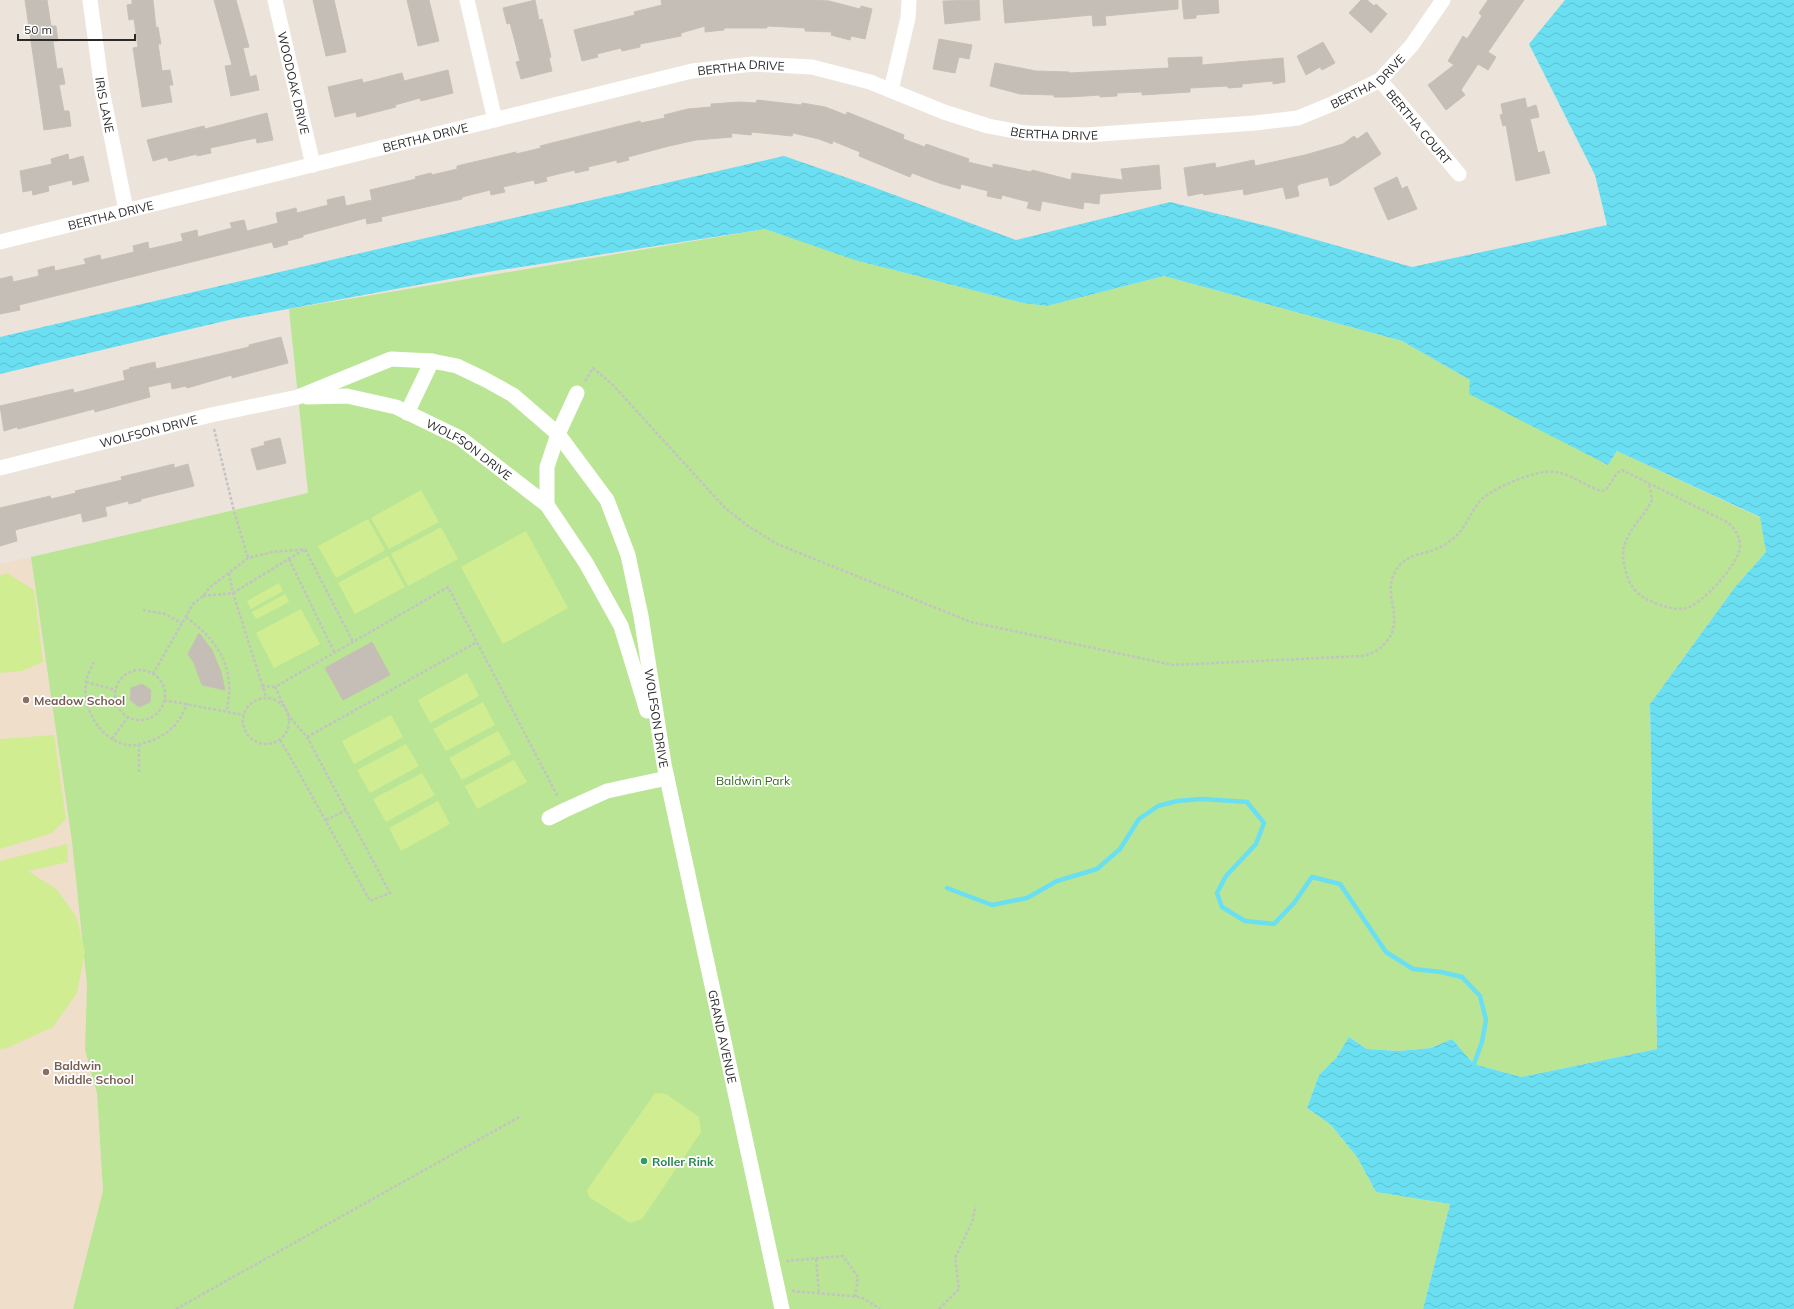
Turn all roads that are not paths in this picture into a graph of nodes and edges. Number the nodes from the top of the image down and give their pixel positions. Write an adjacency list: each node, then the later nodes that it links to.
1 (90, 0): 11 (street, IRIS LANE)
2 (275, 0): 9 (street, WOODOAK DRIVE)
3 (467, 0): 8 (street)
4 (909, 0): 7 (street)
5 (1443, 0): 6 (street, BERTHA DRIVE)
6 (1380, 80): 7 (street, BERTHA DRIVE); 10 (street, BERTHA COURT)
7 (891, 90): 8 (street, BERTHA DRIVE)
8 (494, 120): 9 (street, BERTHA DRIVE)
9 (313, 165): 11 (street, BERTHA DRIVE)
10 (1459, 174)
11 (126, 210): 12 (street, BERTHA DRIVE)
12 (0, 242)
13 (432, 361): 15 (street, WOLFSON DRIVE); 16 (street); 17 (street, WOLFSON DRIVE)
14 (577, 394): 17 (street)
15 (298, 397): 16 (street, WOLFSON DRIVE); 18 (street, WOLFSON DRIVE)
16 (407, 412): 19 (street, WOLFSON DRIVE)
17 (558, 434): 19 (street); 20 (street, WOLFSON DRIVE)
18 (0, 468)
19 (547, 505): 20 (street, WOLFSON DRIVE)
20 (665, 771): 21 (street); 22 (street, GRAND AVENUE)
21 (550, 818)
22 (782, 1309)

